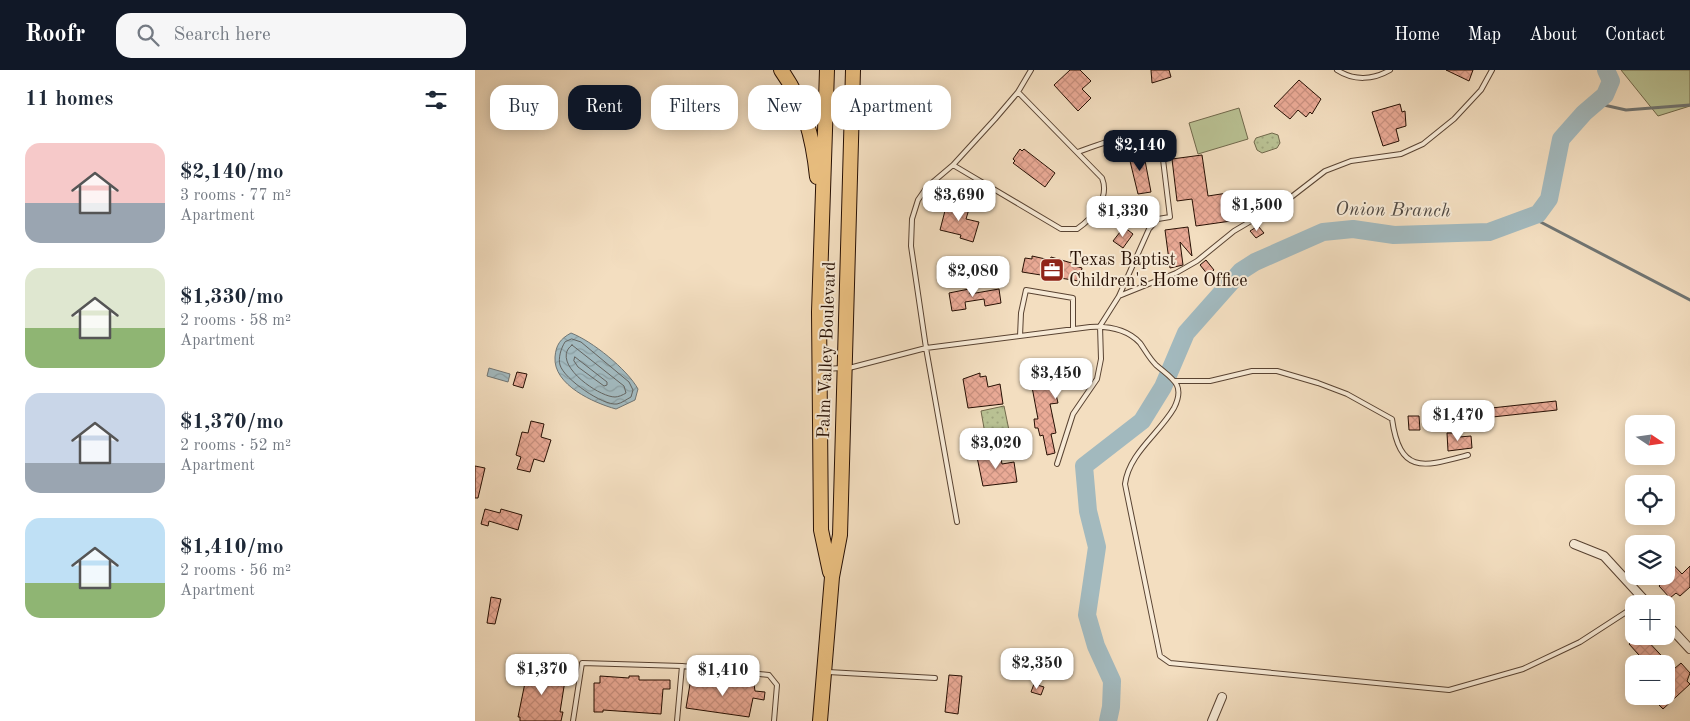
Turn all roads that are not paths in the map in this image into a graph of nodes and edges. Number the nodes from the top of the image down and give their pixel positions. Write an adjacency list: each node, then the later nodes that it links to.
1 (781, 70): 15 (highway)
2 (827, 70): 15 (highway)
3 (853, 70): 9 (highway)
4 (859, 70): 10 (highway)
5 (1031, 70): 11 (lane)
6 (1337, 70): 7 (lane)
7 (1390, 70)
8 (1492, 70): 16 (lane)
9 (853, 85)
10 (857, 85)
11 (1018, 92): 13 (lane); 14 (lane)
12 (852, 130): 21 (highway, Palm Valley Boulevard)
13 (1078, 152): 14 (lane); 16 (lane)
14 (953, 165): 20 (lane)
15 (822, 229): 22 (highway, Palm Valley Boulevard)
16 (1119, 296): 17 (lane)
17 (1100, 326): 18 (lane); 23 (lane); 25 (lane)
18 (1073, 329): 19 (lane); 19 (lane)
19 (1020, 336): 20 (lane)
20 (926, 348): 21 (lane); 26 (lane)
21 (845, 368): 22 (lane); 28 (highway, Palm Valley Boulevard)
22 (820, 369): 28 (highway, Palm Valley Boulevard)
23 (1175, 381): 24 (lane); 30 (lane)
24 (1468, 455)
25 (1057, 464)
26 (957, 522)
27 (1574, 544): 29 (street)
28 (831, 577): 34 (highway, Palm Valley Boulevard)
29 (1637, 595)
30 (1625, 613)
31 (1675, 633): 32 (street)
32 (1690, 649)
33 (682, 666): 37 (lane); 38 (lane); 39 (lane)
34 (826, 672): 35 (lane); 40 (highway, Palm Valley Boulevard)
35 (935, 678)
36 (1222, 697): 41 (street)
37 (573, 721)
38 (677, 721)
39 (774, 721)
40 (820, 721)
41 (1212, 721)

